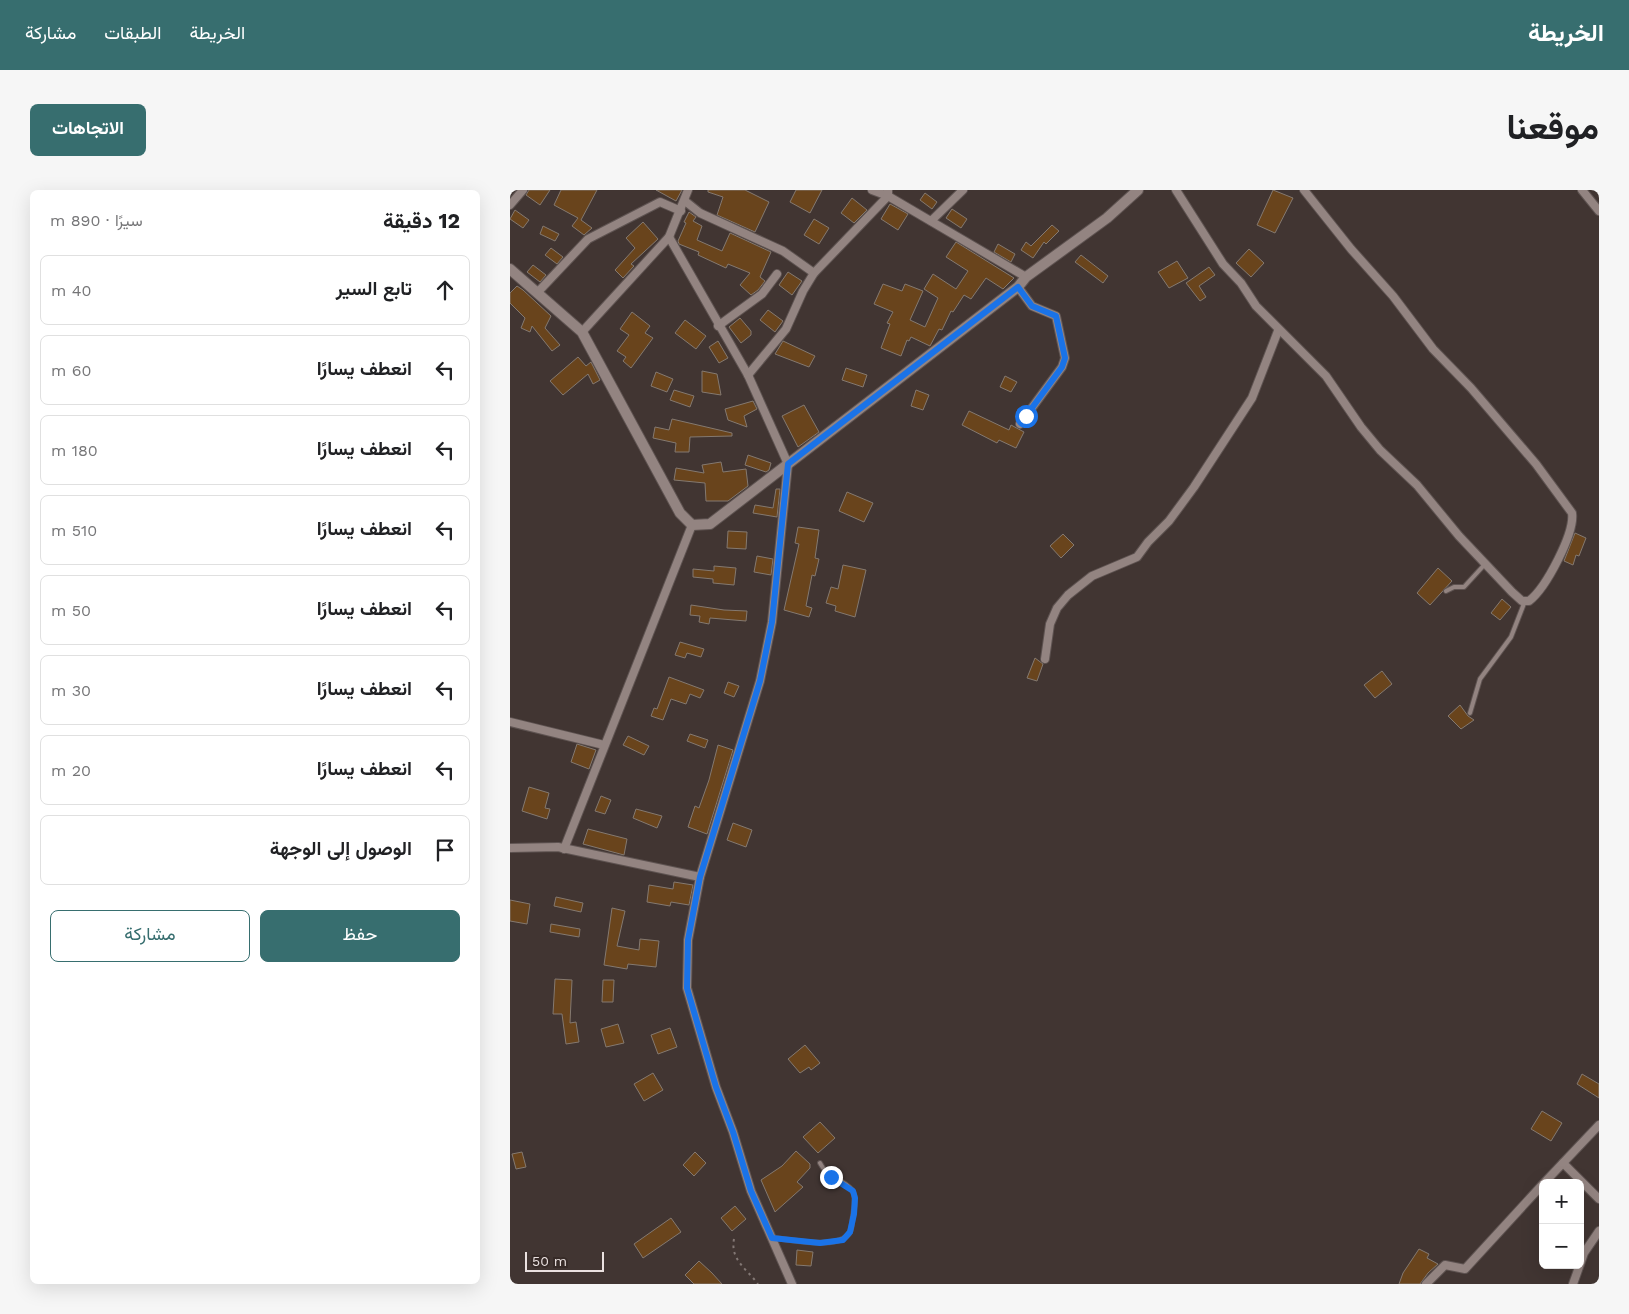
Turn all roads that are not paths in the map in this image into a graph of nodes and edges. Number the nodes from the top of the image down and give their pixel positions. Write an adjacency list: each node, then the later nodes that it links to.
1 (523, 190): 11 (street)
2 (688, 190): 10 (street)
3 (872, 190): 9 (street)
4 (962, 190): 14 (street)
5 (1138, 190): 19 (street)
6 (1176, 190): 23 (street)
7 (1304, 190): 31 (street)
8 (1582, 190): 13 (street)
9 (888, 193): 14 (street); 17 (street)
10 (685, 201): 12 (street); 17 (street)
11 (510, 205)
12 (681, 211): 15 (street); 21 (street)
13 (1599, 211)
14 (931, 222): 19 (street)
15 (669, 237): 22 (street); 24 (street)
16 (510, 269): 21 (street)
17 (814, 273): 25 (street)
18 (778, 274): 22 (street)
19 (1026, 277): 20 (street)
20 (1018, 287): 26 (street); 27 (street)
21 (537, 293): 24 (street)
22 (718, 326): 25 (street)
23 (1278, 330): 29 (street); 32 (street)
24 (582, 332): 28 (street)
25 (748, 375): 27 (street)
26 (1020, 424)
27 (788, 464): 28 (street); 38 (street)
28 (692, 524): 35 (street)
29 (1486, 563): 30 (lane); 31 (street)
30 (1446, 591)
31 (1525, 601): 33 (lane)
32 (1045, 659)
33 (1470, 713)
34 (510, 722): 35 (street)
35 (604, 744): 37 (street)
36 (510, 848): 37 (street)
37 (564, 849): 38 (street)
38 (700, 877): 46 (street)
39 (1599, 1125): 41 (street)
40 (820, 1163): 46 (lane)
41 (1563, 1163): 42 (street); 44 (street)
42 (1547, 1179)
43 (1539, 1187): 48 (street)
44 (1599, 1199)
45 (1599, 1231): 49 (street)
46 (772, 1238): 47 (street)
47 (792, 1284)
48 (1426, 1284)
49 (1574, 1284)

